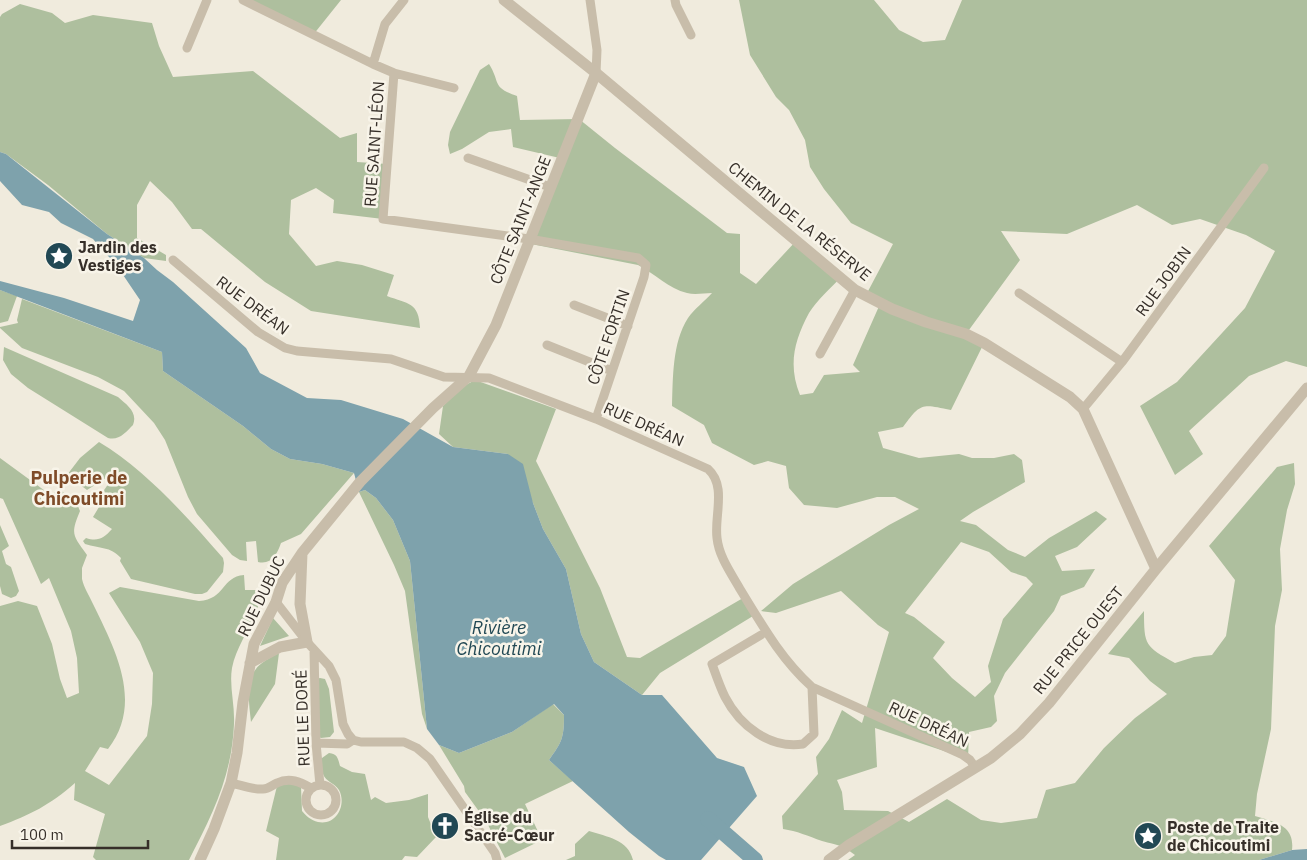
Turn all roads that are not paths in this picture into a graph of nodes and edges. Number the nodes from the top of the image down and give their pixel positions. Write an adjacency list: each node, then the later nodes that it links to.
1 (207, 0): 8 (street)
2 (243, 0): 9 (street)
3 (404, 0): 9 (street)
4 (504, 0): 11 (street, CHEMIN DE LA RÉSERVE)
5 (590, 0): 11 (street)
6 (675, 0): 7 (street)
7 (691, 35)
8 (187, 48)
9 (373, 64): 10 (street)
10 (394, 73): 12 (street); 16 (street, RUE SAINT-LÉON)
11 (596, 73): 15 (street, CÔTE SAINT-ANGE); 19 (street, CHEMIN DE LA RÉSERVE)
12 (454, 88)
13 (468, 158): 15 (street)
14 (1264, 168): 25 (street, RUE JOBIN)
15 (550, 187): 16 (street, CÔTE SAINT-ANGE)
16 (529, 239): 18 (street, RUE SAINT-LÉON); 27 (street, CÔTE SAINT-ANGE)
17 (173, 260): 27 (street, RUE DRÉAN)
18 (646, 264): 22 (street, CÔTE FORTIN)
19 (855, 290): 24 (street); 29 (street, CHEMIN DE LA RÉSERVE)
20 (1019, 293): 25 (street)
21 (574, 305): 22 (street)
22 (628, 326): 26 (street, CÔTE FORTIN)
23 (547, 346): 26 (street)
24 (820, 354)
25 (1122, 362): 29 (street, RUE JOBIN)
26 (612, 371): 30 (street, CÔTE FORTIN)
27 (469, 376): 30 (street, RUE DRÉAN); 31 (street, RUE DUBUC)
28 (1307, 388): 32 (street, RUE PRICE OUEST)
29 (1082, 409): 32 (street, CHEMIN DE LA RÉSERVE)
30 (596, 419): 37 (street, RUE DRÉAN)
31 (302, 553): 33 (street, RUE DUBUC); 35 (street)
32 (1156, 568): 40 (street, RUE PRICE OUEST)
33 (276, 602): 35 (street); 36 (street, RUE DUBUC)
34 (761, 635): 37 (street)
35 (311, 646): 36 (street); 38 (street); 39 (street, RUE LE DORÉ)
36 (250, 663): 41 (street, RUE DUBUC)
37 (812, 687): 40 (street, RUE DRÉAN)
38 (353, 740): 39 (street); 43 (street)
39 (316, 743): 41 (street, RUE LE DORÉ)
40 (975, 768): 44 (street, RUE PRICE OUEST)
41 (231, 783): 42 (street, RUE DUBUC)
42 (200, 860)
43 (497, 860)
44 (829, 860)

